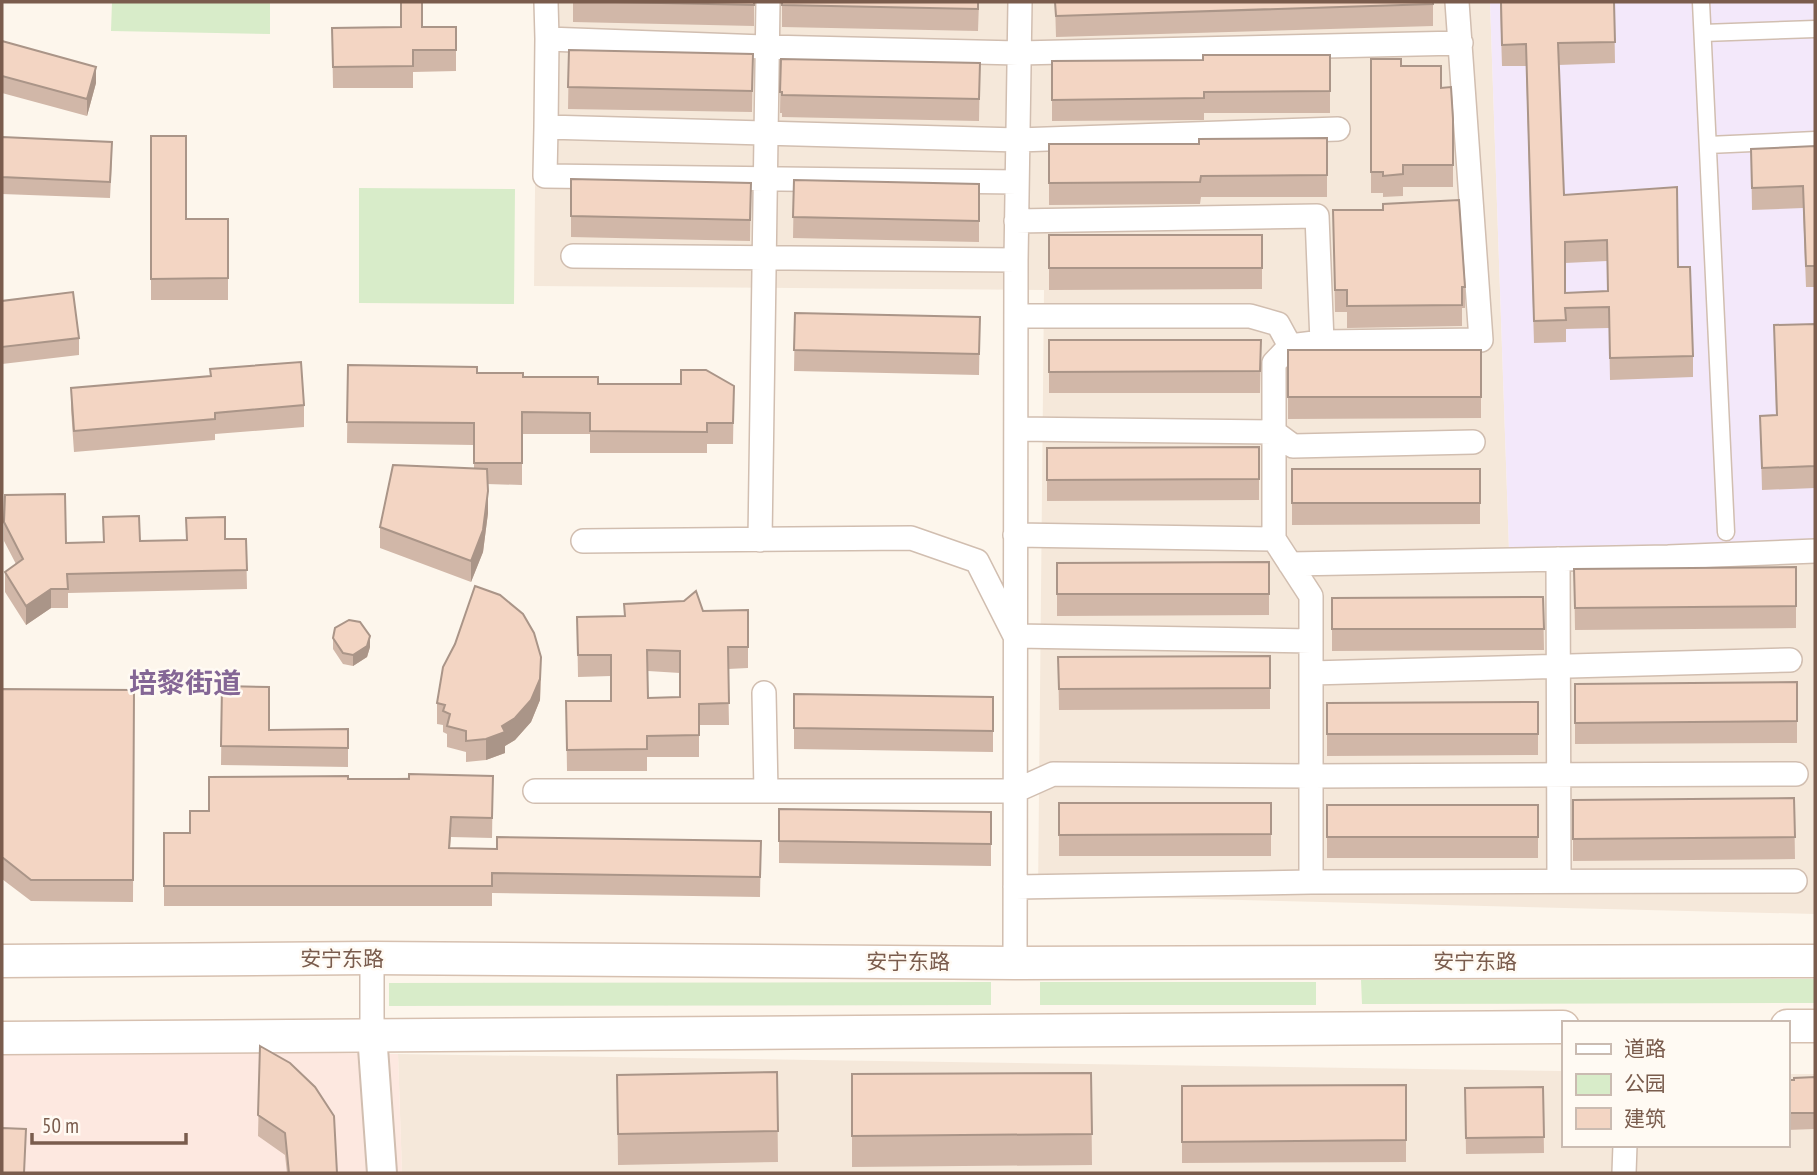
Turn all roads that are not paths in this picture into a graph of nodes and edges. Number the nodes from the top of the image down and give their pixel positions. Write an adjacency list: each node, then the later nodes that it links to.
1 (546, 2): 8 (street)
2 (768, 2): 10 (street)
3 (1020, 2): 11 (street)
4 (1457, 2): 9 (street)
5 (1701, 2): 7 (street)
6 (1815, 29): 7 (street)
7 (1703, 33): 17 (street)
8 (547, 39): 10 (street); 12 (street)
9 (1461, 43): 11 (street); 20 (street)
10 (767, 47): 11 (street); 14 (street)
11 (1019, 53): 15 (street)
12 (545, 127): 14 (street); 18 (street)
13 (1339, 129): 15 (street)
14 (766, 132): 15 (street); 18 (street)
15 (1018, 140): 19 (street)
16 (1815, 141): 17 (street)
17 (1708, 145): 34 (street)
18 (766, 180): 19 (street); 26 (street)
19 (1017, 182): 24 (street)
20 (1472, 205): 21 (street); 29 (street)
21 (1446, 207)
22 (1343, 214): 23 (street)
23 (1317, 216): 24 (street); 29 (street)
24 (1016, 221): 27 (street)
25 (573, 256): 26 (street)
26 (765, 257): 27 (street); 37 (street)
27 (1016, 260): 28 (street)
28 (1016, 316): 30 (street); 31 (street)
29 (1322, 342): 30 (street)
30 (1290, 346): 32 (street)
31 (1016, 429): 32 (street); 35 (street)
32 (1274, 432): 33 (street); 36 (street)
33 (1473, 442)
34 (1726, 532)
35 (1016, 535): 36 (street); 42 (street)
36 (1274, 539): 41 (street)
37 (761, 540): 38 (street); 42 (street)
38 (583, 541)
39 (1815, 551): 40 (street)
40 (1558, 559): 41 (street); 45 (street)
41 (1290, 564): 43 (street)
42 (1016, 636): 43 (street); 53 (street)
43 (1311, 641): 46 (street)
44 (1790, 660): 45 (street)
45 (1558, 667): 46 (street); 48 (street)
46 (1311, 673): 50 (street)
47 (764, 693): 52 (street)
48 (1559, 774): 49 (street); 50 (street); 54 (street)
49 (1796, 774)
50 (1311, 776): 53 (street); 56 (street)
51 (535, 791): 52 (street)
52 (766, 791): 53 (street)
53 (1015, 791): 57 (street)
54 (1559, 881): 55 (street); 56 (street)
55 (1795, 881)
56 (1311, 882): 57 (street)
57 (1015, 887): 61 (street)
58 (372, 958): 59 (main road, 安宁东路); 61 (main road, 安宁东路); 65 (street)
59 (2, 961)
60 (1815, 961): 61 (main road, 安宁东路)
61 (1015, 963)
62 (1789, 1026): 63 (main road)
63 (1815, 1026)
64 (1562, 1027): 65 (main road)
65 (372, 1034): 66 (main road); 68 (street)
66 (2, 1038)
67 (1625, 1147): 69 (street)
68 (382, 1173)
69 (1625, 1173)

